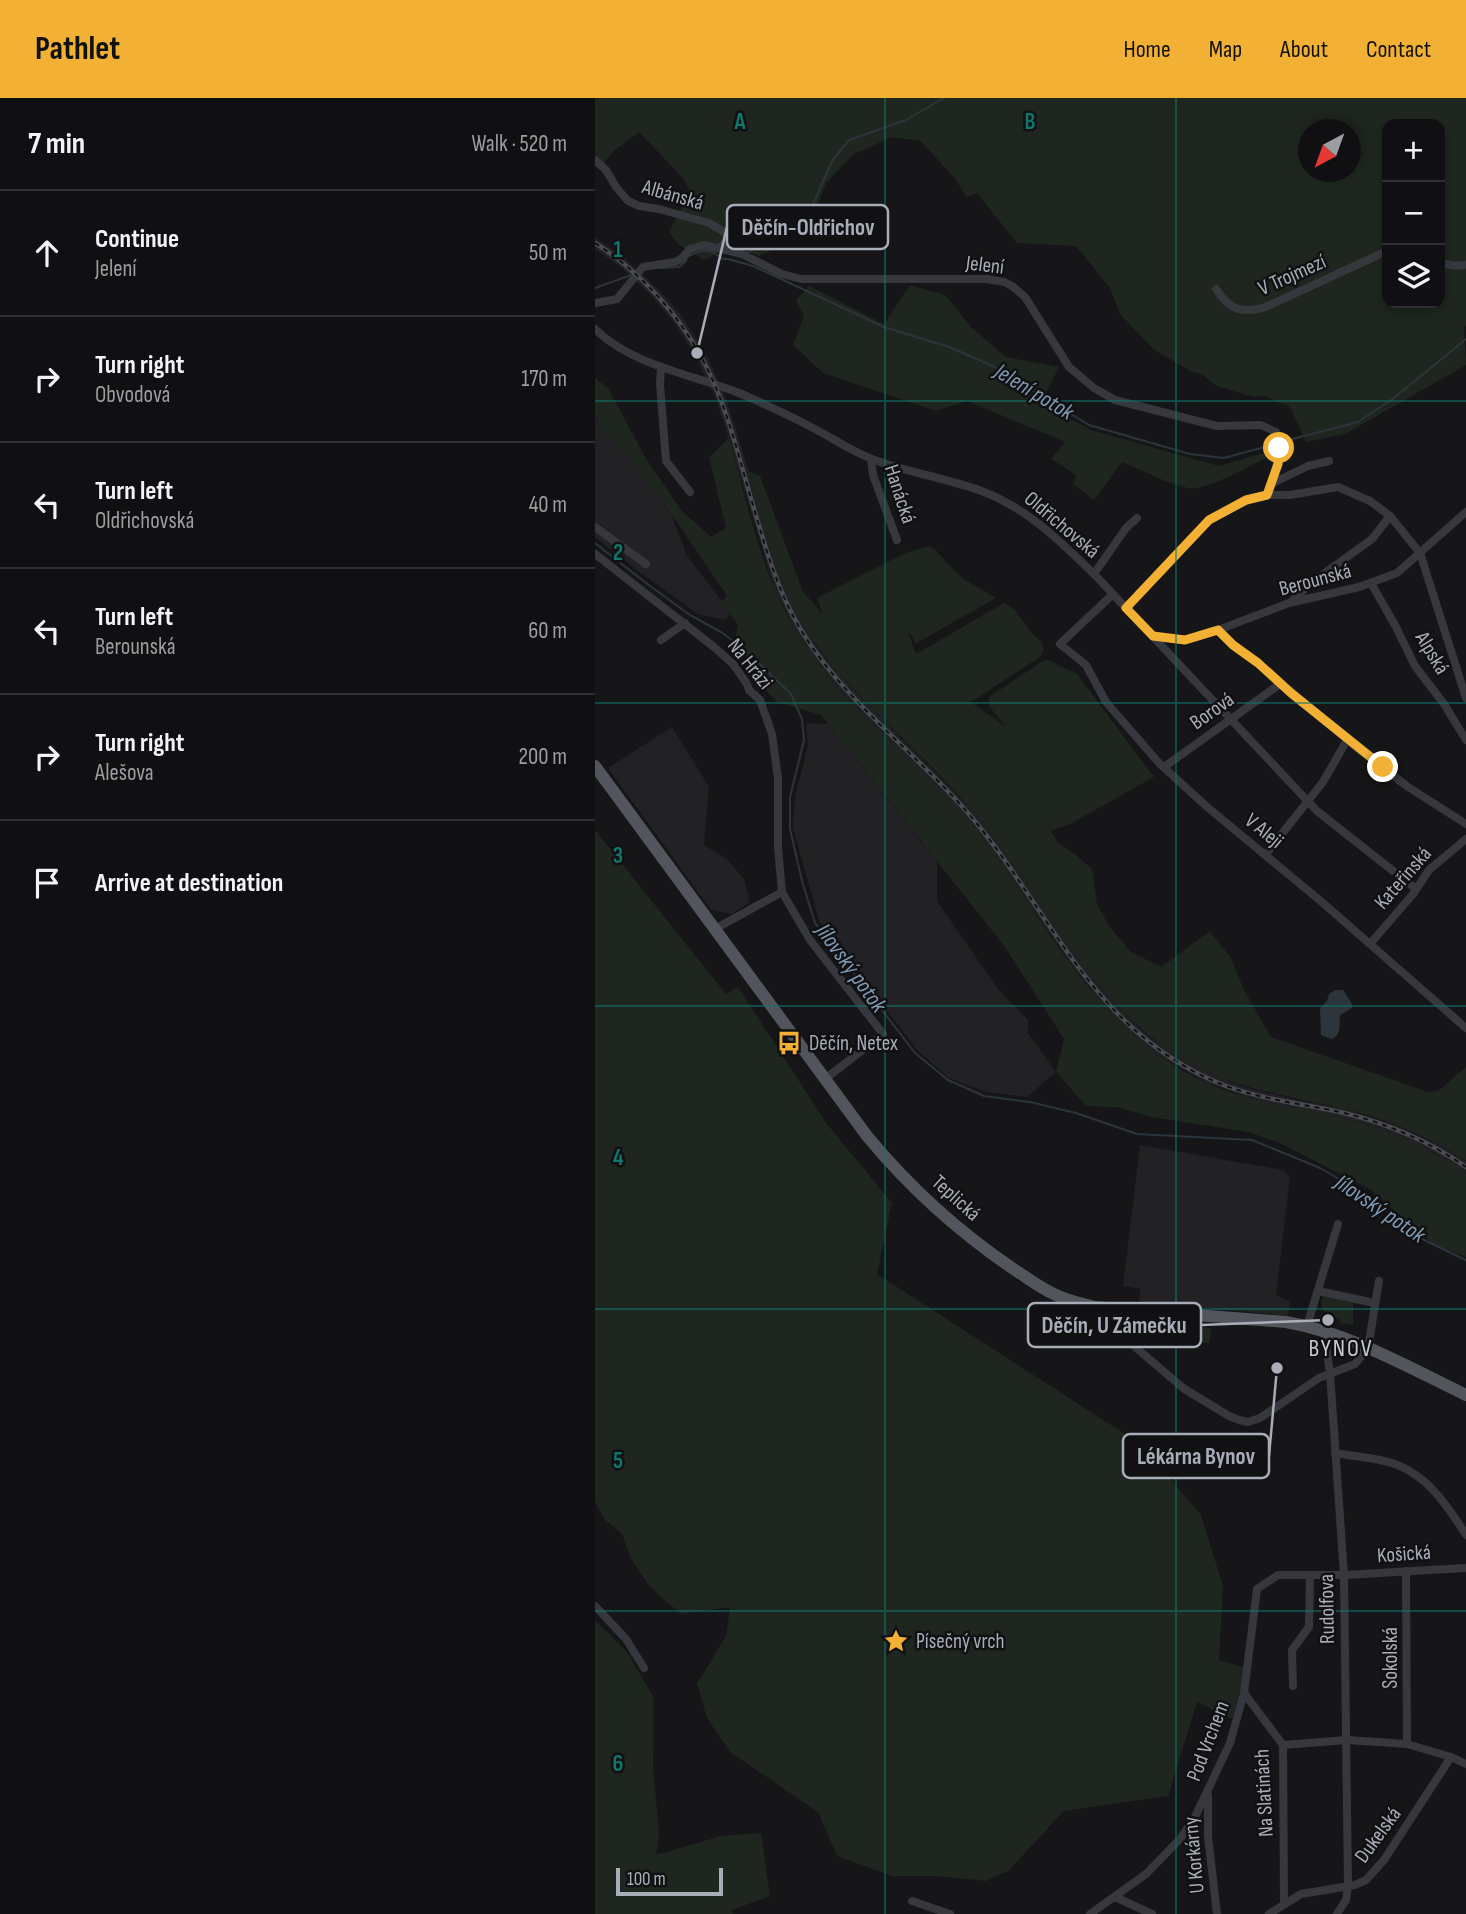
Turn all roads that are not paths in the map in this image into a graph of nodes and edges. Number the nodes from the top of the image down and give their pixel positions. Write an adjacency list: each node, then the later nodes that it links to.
1 (595, 160): 2 (street, Albánská)
2 (720, 247): 7 (street, Jelení); 12 (street, Jelení)
3 (1382, 253): 6 (street, V Trojmezí)
4 (1445, 263): 5 (street)
5 (1466, 265)
6 (1216, 289)
7 (595, 303)
8 (595, 328): 9 (street, Oldřichovská)
9 (661, 367): 10 (street, Oldřichovská); 13 (street)
10 (871, 459): 19 (street, Hanácká); 23 (street, Oldřichovská)
11 (1329, 461): 12 (street)
12 (1271, 484): 14 (street, Jelení)
13 (690, 492)
14 (1267, 495): 16 (street); 27 (street)
15 (1466, 512): 20 (street, Berounská)
16 (1389, 516): 20 (street); 26 (street)
17 (1137, 517): 23 (street)
18 (595, 527): 22 (street)
19 (897, 540)
20 (1420, 553): 24 (street, Berounská); 33 (street)
21 (595, 554): 28 (street, Na Hrázi)
22 (646, 564)
23 (1094, 574): 25 (street, Oldřichovská)
24 (1371, 583): 26 (street, Berounská); 36 (street, Alpská)
25 (1112, 594): 27 (street, Oldřichovská); 38 (street, V Aleji)
26 (1289, 603): 29 (street, Berounská)
27 (1126, 608): 30 (street, Oldřichovská)
28 (685, 623): 31 (street); 44 (street, Na Hrázi)
29 (1218, 630): 30 (street, Berounská); 32 (street)
30 (1153, 636): 34 (street, Oldřichovská)
31 (661, 640)
32 (1280, 684): 34 (street, Borová); 35 (street)
33 (1466, 698)
34 (1230, 720): 38 (street, Borová); 39 (street, Oldřichovská)
35 (1347, 740): 39 (street); 40 (street)
36 (1466, 740)
37 (595, 766): 45 (main road, Teplická)
38 (1164, 767): 42 (street, V Aleji)
39 (1308, 800): 42 (street); 43 (street, Oldřichovská)
40 (1466, 824)
41 (1466, 839): 43 (street, Kateřinská)
42 (1265, 855): 46 (street, V Aleji)
43 (1416, 889): 46 (street, Kateřinská)
44 (782, 892): 45 (street); 48 (street)
45 (715, 929): 48 (main road, Teplická)
46 (1370, 944): 47 (street, V Aleji)
47 (1466, 1028)
48 (825, 1079): 53 (main road, Teplická)
49 (1338, 1224): 51 (street)
50 (1379, 1281): 52 (street)
51 (1318, 1291): 52 (street); 54 (street)
52 (1375, 1303): 56 (street)
53 (1095, 1307): 54 (main road, Teplická); 57 (street)
54 (1307, 1326): 55 (main road, Teplická)
55 (1324, 1332): 56 (main road, Teplická); 57 (street, Rudolfova)
56 (1368, 1348): 57 (street); 58 (main road, Teplická)
57 (1330, 1373): 59 (street, Rudolfova)
58 (1466, 1395)
59 (1335, 1453): 60 (street); 64 (street, Rudolfova)
60 (1466, 1535)
61 (1466, 1568): 62 (street, Košická)
62 (1406, 1572): 64 (street, Košická); 70 (street, Sokolská)
63 (1310, 1575): 64 (street, Pod Vrchem); 67 (street); 68 (street, Pod Vrchem)
64 (1344, 1575): 69 (street, Rudolfova)
65 (595, 1606): 66 (street)
66 (645, 1668)
67 (1293, 1686)
68 (1244, 1693): 71 (street, Na Slatinách); 74 (street, Pod Vrchem)
69 (1347, 1740): 70 (street); 71 (street); 75 (street, Rudolfova)
70 (1407, 1744): 72 (street)
71 (1283, 1745): 78 (street, Na Slatinách)
72 (1451, 1757): 73 (street); 75 (street, Dukelská)
73 (1466, 1764)
74 (1208, 1792): 76 (street, Pod Vrchem); 82 (street, U Korkárny)
75 (1348, 1886): 78 (street, Dukelská); 84 (street)
76 (1115, 1897): 80 (street, Pod Vrchem); 81 (street)
77 (912, 1901): 79 (street)
78 (1284, 1904): 83 (street, Dukelská)
79 (950, 1914)
80 (1090, 1914)
81 (1152, 1914)
82 (1217, 1914)
83 (1269, 1914)
84 (1337, 1914)

